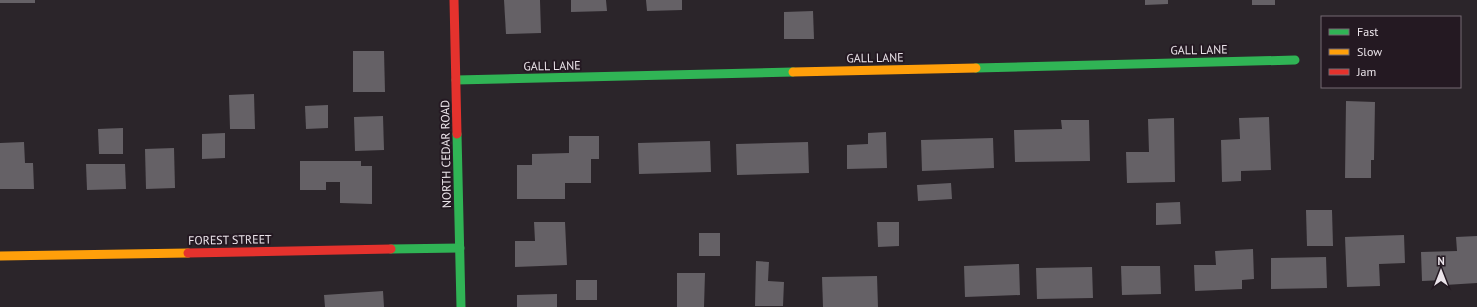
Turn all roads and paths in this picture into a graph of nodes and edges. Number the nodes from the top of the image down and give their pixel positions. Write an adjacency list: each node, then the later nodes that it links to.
1 (454, 0): 3 (street, NORTH CEDAR ROAD)
2 (1296, 60): 3 (street, GALL LANE)
3 (456, 80): 4 (street, NORTH CEDAR ROAD)
4 (460, 248): 5 (street, FOREST STREET); 6 (street, NORTH CEDAR ROAD)
5 (0, 256)
6 (461, 307)

